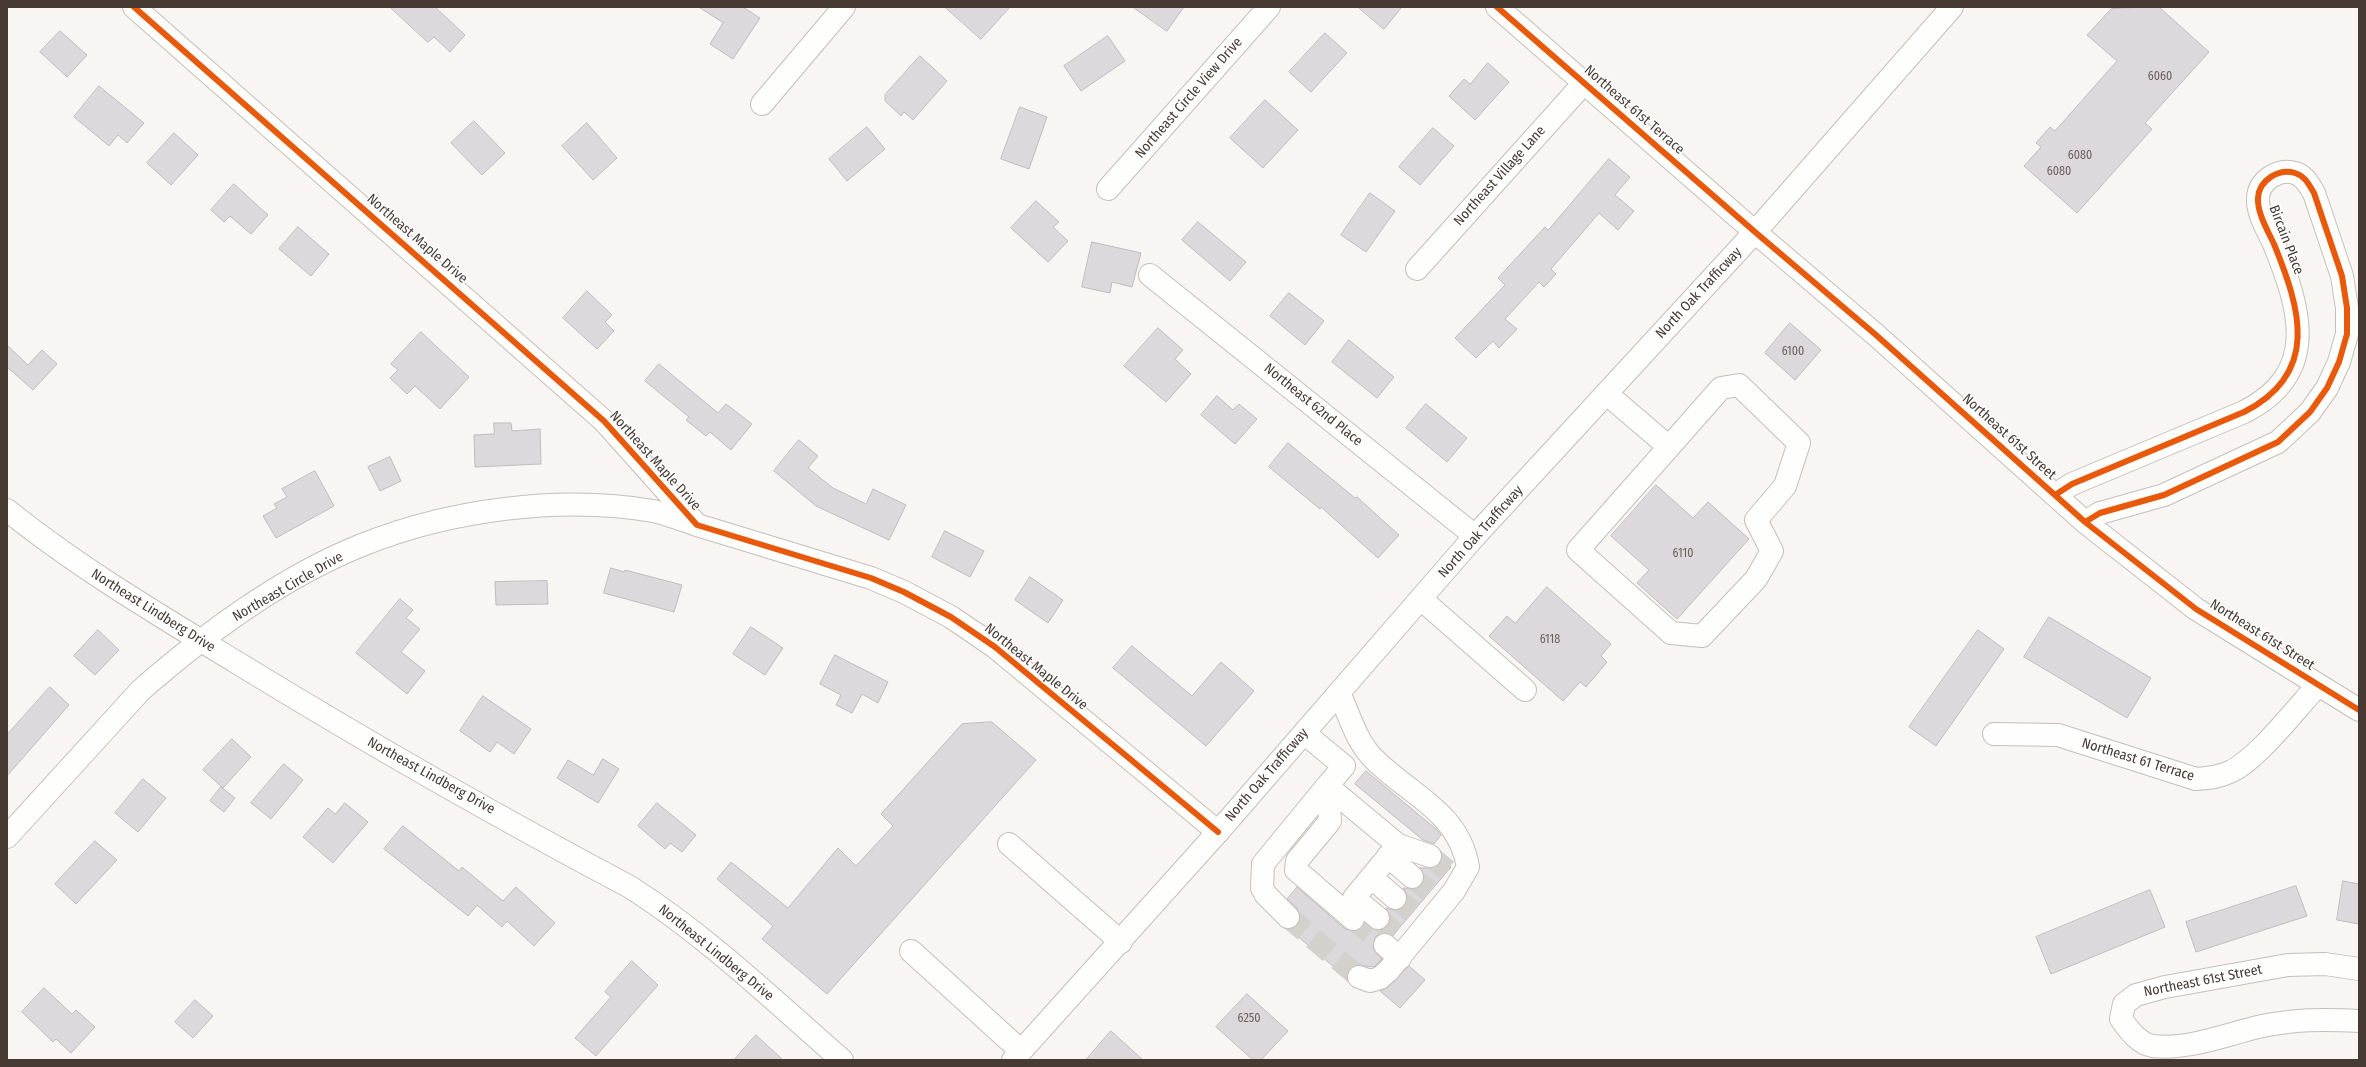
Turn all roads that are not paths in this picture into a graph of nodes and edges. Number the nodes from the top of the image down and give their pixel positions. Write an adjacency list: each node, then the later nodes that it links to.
1 (134, 7): 17 (street, Northeast Maple Drive)
2 (844, 7): 7 (street)
3 (1269, 7): 8 (street, Northeast Circle View Drive)
4 (1497, 7): 6 (street, Northeast 61st Terrace)
5 (1952, 7): 9 (street, North Oak Trafficway)
6 (1584, 83): 9 (street, Northeast 61st Terrace); 10 (street, Northeast Village Lane)
7 (762, 104)
8 (1108, 190)
9 (1755, 232): 12 (street, North Oak Trafficway); 14 (street, Northeast 61st Street)
10 (1417, 269)
11 (1150, 275): 18 (street, Northeast 62nd Place)
12 (1607, 394): 13 (street); 18 (street, North Oak Trafficway)
13 (1669, 447): 13 (street)
14 (2055, 495): 16 (street, Northeast 61st Street); 16 (street, Bircain Place)
15 (7, 510): 20 (street, Northeast Lindberg Drive)
16 (2085, 522): 21 (street, Northeast 61st Street)
17 (696, 525): 20 (street, Northeast Circle Drive); 30 (street, Northeast Maple Drive)
18 (1476, 536): 19 (street, North Oak Trafficway)
19 (1421, 599): 22 (street); 23 (street, North Oak Trafficway)
20 (201, 640): 31 (street, Northeast Circle Drive); 42 (street, Northeast Lindberg Drive)
21 (2318, 684): 24 (street, Northeast 61st Street); 26 (street, Northeast 61 Terrace)
22 (1525, 690)
23 (1339, 693): 25 (street, North Oak Trafficway); 27 (street)
24 (2358, 708)
25 (1304, 733): 28 (street); 30 (street, North Oak Trafficway)
26 (1994, 734)
27 (1374, 760): 28 (street); 39 (street)
28 (1344, 766): 29 (street)
29 (1328, 796): 33 (street); 33 (street); 35 (street)
30 (1218, 832): 36 (street, North Oak Trafficway)
31 (7, 837)
32 (1008, 844): 36 (street)
33 (1372, 879): 34 (street); 34 (street); 34 (street)
34 (1404, 887)
35 (1288, 917)
36 (1120, 942): 41 (street, North Oak Trafficway)
37 (911, 951): 41 (street)
38 (2359, 970): 40 (street, Northeast 61st Street)
39 (1358, 977)
40 (2359, 1021)
41 (1017, 1055)
42 (842, 1060)

